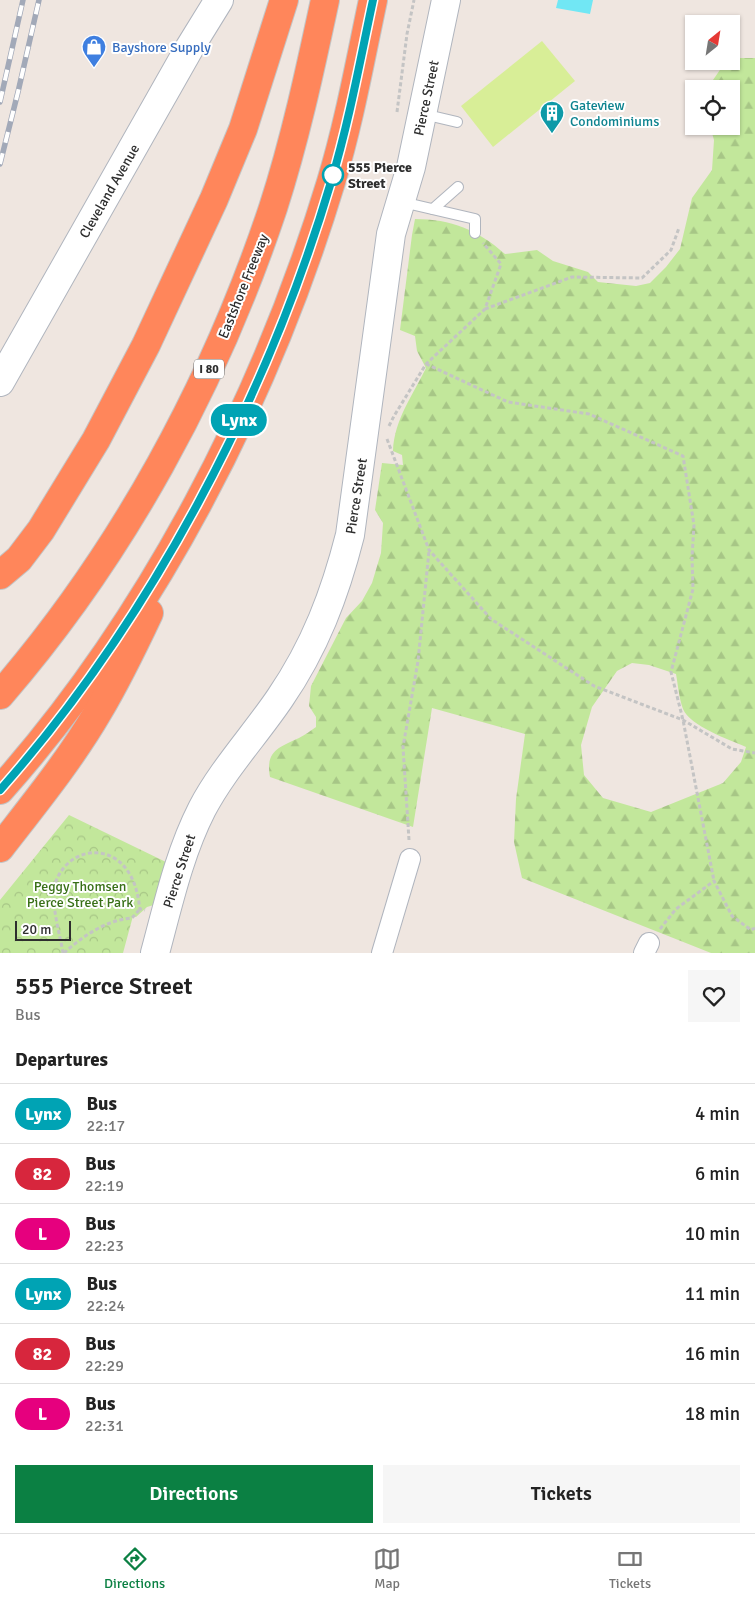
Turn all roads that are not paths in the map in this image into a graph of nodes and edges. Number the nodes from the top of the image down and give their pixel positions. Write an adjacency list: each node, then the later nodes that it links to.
1 (284, 0): 14 (highway)
2 (325, 0): 17 (highway, Eastshore Freeway / I 80)
3 (373, 0): 13 (highway)
4 (446, 0): 6 (street, Pierce Street)
5 (215, 1): 12 (street, Cleveland Avenue)
6 (422, 114): 7 (lane); 9 (street, Pierce Street)
7 (457, 122)
8 (458, 187): 10 (lane)
9 (402, 201): 10 (lane); 21 (street, Pierce Street)
10 (433, 209): 11 (lane)
11 (475, 233)
12 (0, 382)
13 (222, 456): 18 (highway); 19 (highway)
14 (34, 540): 15 (highway); 16 (highway)
15 (0, 564)
16 (0, 575)
17 (0, 696)
18 (6, 784)
19 (0, 848)
20 (410, 859): 22 (street)
21 (155, 953)
22 (382, 953)

